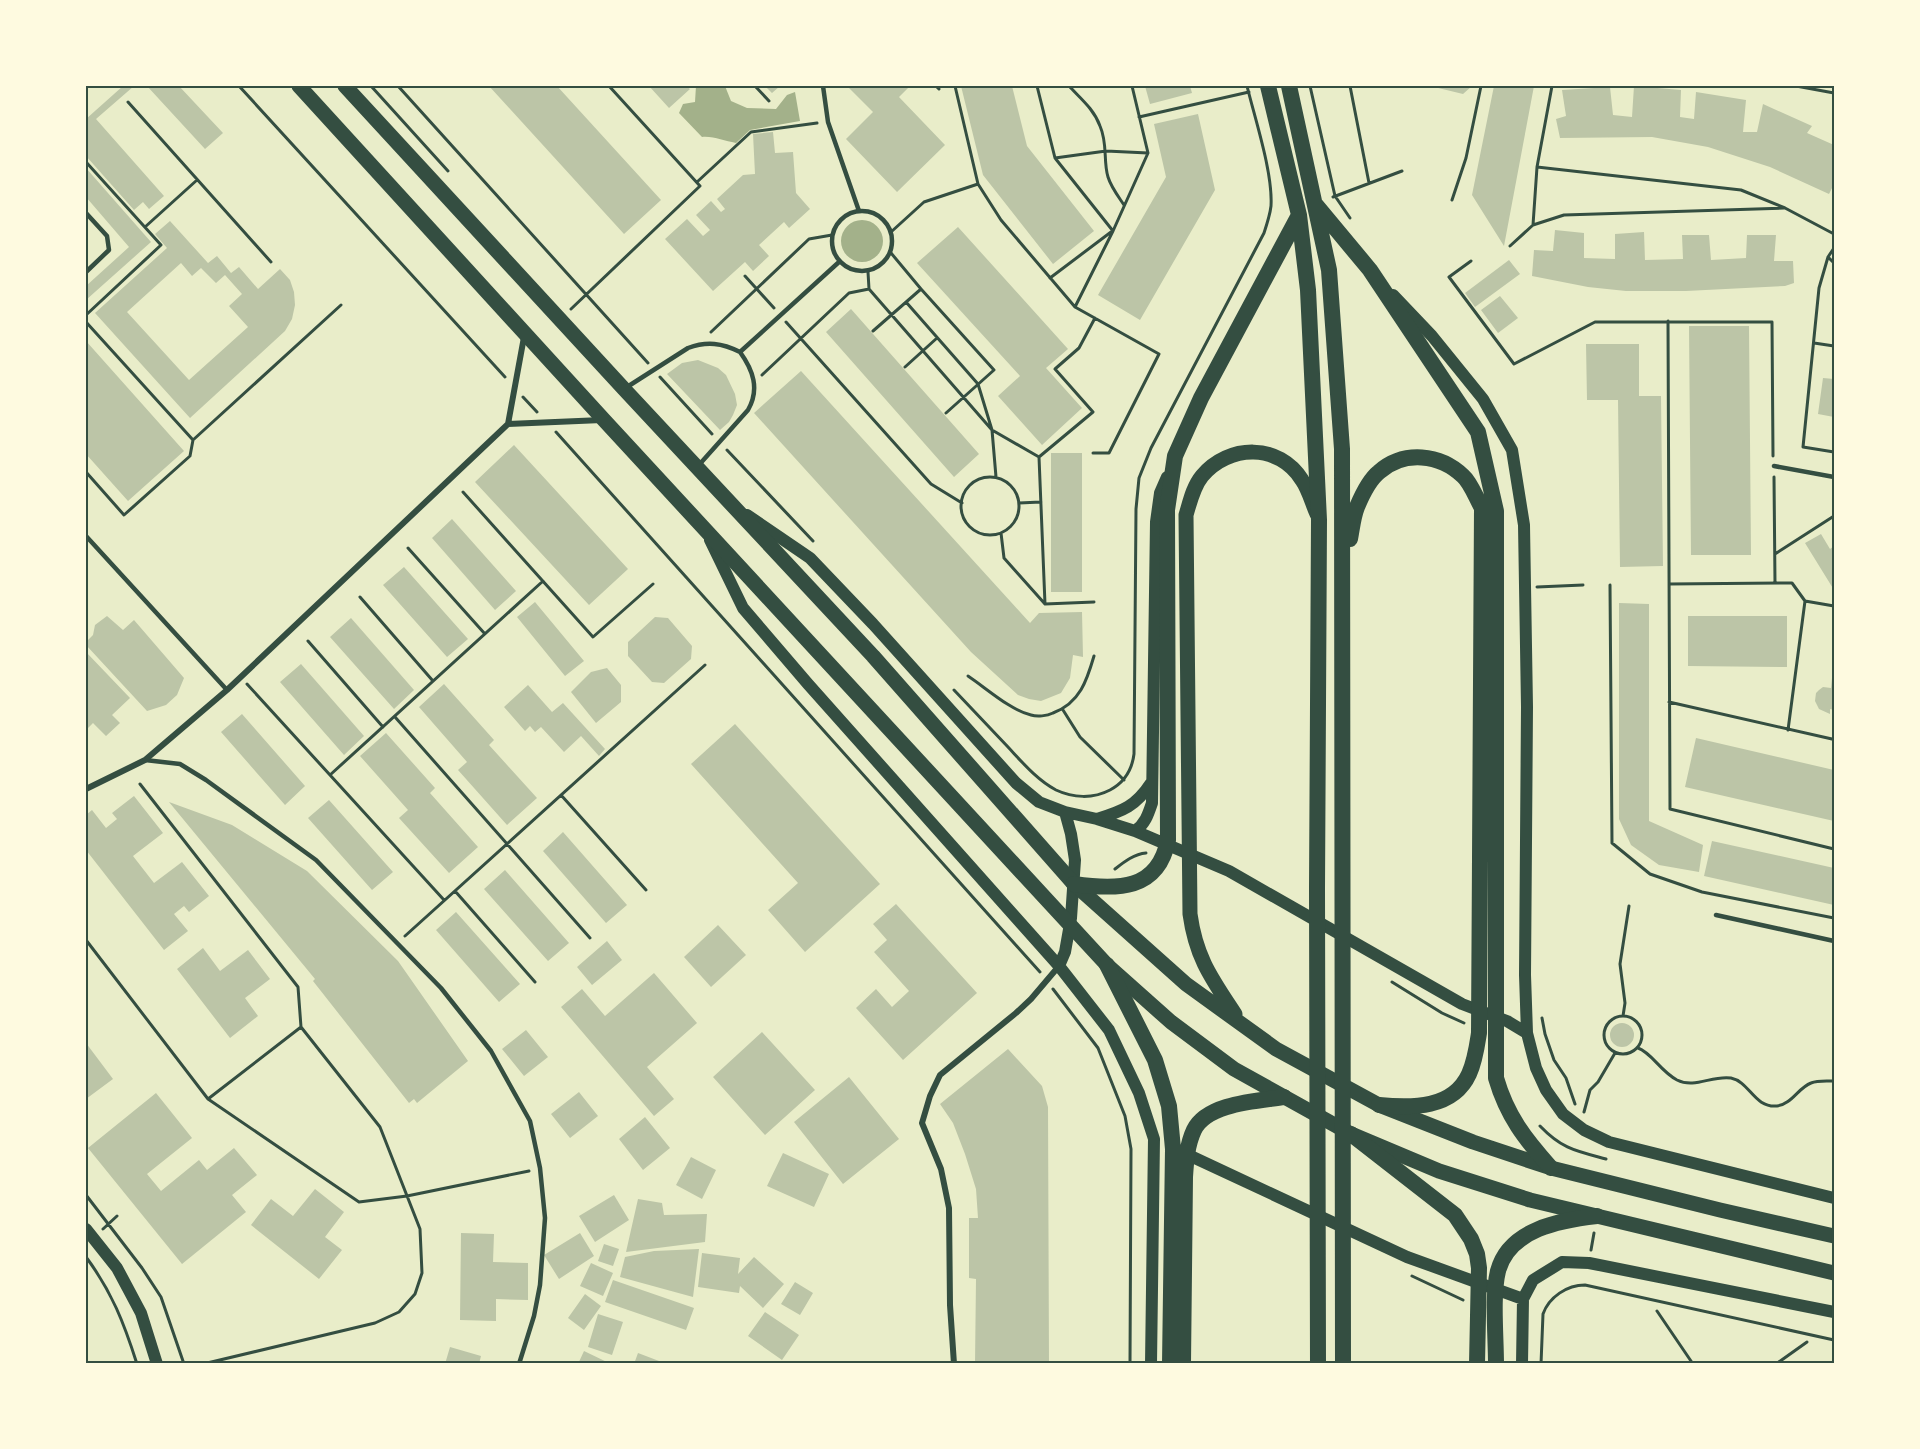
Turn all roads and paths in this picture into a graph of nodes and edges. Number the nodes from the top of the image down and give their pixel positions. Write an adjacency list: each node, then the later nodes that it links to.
1 (239, 86): 88 (path)
2 (299, 86): 76 (main road)
3 (345, 86): 89 (main road)
4 (398, 86): 64 (path)
5 (609, 86): 32 (path)
6 (756, 86): 21 (path)
7 (823, 86): 24 (lane)
8 (955, 86): 34 (path)
9 (1038, 86): 27 (path)
10 (1069, 86): 25 (path)
11 (1132, 86): 23 (path)
12 (1247, 86): 19 (path)
13 (1268, 86): 41 (highway)
14 (1288, 86): 36 (highway)
15 (1350, 86): 33 (path)
16 (1481, 86): 35 (path)
17 (1552, 86): 29 (path)
18 (1796, 86): 20 (path)
19 (1249, 92): 23 (path); 150 (path)
20 (1834, 93)
21 (769, 101)
22 (128, 102): 31 (path)
23 (1140, 117): 26 (path)
24 (828, 122): 32 (path); 39 (lane)
25 (1106, 151): 26 (path); 27 (path); 37 (path)
26 (1148, 153): 37 (path)
27 (1055, 158): 44 (path)
28 (86, 162): 43 (path)
29 (1537, 166): 38 (path); 42 (path)
30 (1402, 171): 33 (path)
31 (197, 179): 43 (path); 53 (path)
32 (696, 182): 64 (path)
33 (1369, 183): 36 (path)
34 (978, 184): 45 (path); 60 (path)
35 (1452, 200)
36 (1314, 203): 56 (highway); 120 (highway)
37 (1124, 205): 44 (path)
38 (1785, 207): 42 (path); 46 (path)
39 (859, 211): 45 (lane); 47 (lane)
40 (86, 213): 57 (lane)
41 (1299, 215): 100 (highway); 113 (highway)
42 (1533, 225): 48 (path)
43 (145, 227): 69 (path)
44 (1113, 231): 60 (path); 67 (path)
45 (891, 232): 50 (lane)
46 (1834, 234)
47 (832, 235): 54 (lane); 61 (path)
48 (1510, 246)
49 (1834, 248): 51 (path)
50 (891, 253): 58 (lane); 63 (path)
51 (1828, 257): 55 (path); 79 (path)
52 (1471, 261): 73 (path)
53 (271, 262)
54 (839, 262): 58 (lane); 70 (lane)
55 (1834, 263)
56 (1370, 270): 178 (main road); 189 (highway)
57 (86, 272)
58 (868, 272): 62 (path)
59 (745, 276): 61 (path)
60 (1050, 278): 67 (path)
61 (757, 289): 70 (path); 80 (path)
62 (868, 289): 71 (path); 78 (path)
63 (921, 289): 65 (path); 87 (path)
64 (586, 294): 68 (path); 85 (path)
65 (906, 302): 71 (path); 77 (path)
66 (341, 305): 96 (path)
67 (1075, 307): 72 (path)
68 (571, 309)
69 (86, 315)
70 (780, 315): 78 (path); 83 (lane)
71 (892, 315): 75 (path); 82 (path)
72 (1095, 318): 98 (path); 101 (path)
73 (1668, 321): 102 (path); 124 (path)
74 (86, 322): 96 (path)
75 (873, 331)
76 (525, 333): 88 (street); 92 (main road)
77 (938, 338): 82 (path); 87 (path)
78 (801, 339): 86 (path); 109 (path)
79 (1814, 343): 81 (path); 99 (path)
80 (699, 344): 83 (lane); 85 (lane)
81 (1834, 346)
82 (923, 351): 84 (path); 90 (path)
83 (740, 352): 86 (lane)
84 (905, 367)
85 (654, 370): 89 (lane); 97 (path)
86 (754, 382): 97 (lane)
87 (978, 384): 90 (path); 95 (path)
88 (515, 388): 93 (path); 94 (street)
89 (624, 389): 103 (main road)
90 (963, 397): 91 (path); 95 (path)
91 (946, 412)
92 (604, 420): 93 (street); 114 (main road)
93 (547, 422): 94 (street); 173 (path)
94 (508, 424): 138 (street)
95 (992, 430): 101 (path); 105 (path)
96 (193, 440): 104 (path)
97 (719, 442): 103 (lane); 115 (path)
98 (1093, 453)
99 (1834, 453)
100 (1175, 456): 151 (main road); 160 (highway)
101 (1039, 457): 108 (path)
102 (1774, 466): 106 (lane); 119 (path)
103 (697, 467): 111 (main road)
104 (86, 472)
105 (996, 477): 109 (path); 110 (path)
106 (1834, 477)
107 (463, 492): 121 (path)
108 (1041, 502): 110 (path); 131 (path)
109 (962, 503): 116 (path)
110 (1019, 503): 116 (path)
111 (732, 505): 155 (main road); 160 (main road)
112 (1834, 516): 119 (path)
113 (1319, 520): 176 (main road); 216 (highway)
114 (704, 528): 171 (main road); 172 (main road)
115 (796, 530)
116 (1001, 532): 131 (path)
117 (86, 536): 140 (lane)
118 (408, 548): 133 (path)
119 (1775, 554): 122 (path)
120 (1344, 575): 184 (highway); 217 (highway)
121 (543, 581): 123 (path); 133 (path)
122 (1775, 583): 124 (path); 129 (path)
123 (653, 584)
124 (1669, 584): 142 (path)
125 (1583, 585): 127 (path)
126 (1610, 585): 166 (path)
127 (1537, 587)
128 (360, 597): 139 (path)
129 (1805, 601): 132 (path); 146 (path)
130 (1094, 602): 131 (path)
131 (1045, 604)
132 (1834, 606)
133 (485, 634): 139 (path)
134 (308, 640): 145 (path)
135 (1094, 656): 143 (path)
136 (705, 665): 154 (path)
137 (968, 676): 143 (path)
138 (241, 677): 140 (street); 149 (path)
139 (433, 681): 144 (path)
140 (227, 690): 148 (street)
141 (954, 690): 150 (path)
142 (1670, 702): 146 (path); 159 (path)
143 (1063, 710): 150 (path)
144 (395, 717): 145 (path); 158 (path)
145 (383, 727): 149 (path)
146 (1788, 730): 147 (path)
147 (1832, 739)
148 (145, 760): 153 (street); 170 (lane)
149 (330, 775): 163 (path)
150 (1124, 780)
151 (1152, 782): 156 (main road); 157 (main road)
152 (140, 784): 177 (path)
153 (86, 789)
154 (561, 795): 158 (path); 161 (path)
155 (1065, 812): 156 (main road); 172 (main road)
156 (1097, 819): 157 (main road)
157 (1135, 831): 178 (main road)
158 (507, 844): 162 (path); 167 (path)
159 (1834, 849)
160 (1074, 884): 176 (main road)
161 (646, 890)
162 (455, 891): 163 (path); 174 (path)
163 (444, 900): 170 (path)
164 (1629, 906): 175 (path)
165 (1716, 915): 169 (lane)
166 (1834, 918)
167 (590, 938)
168 (86, 940): 183 (path)
169 (1834, 941)
170 (397, 943): 188 (lane)
171 (1107, 965): 182 (main road); 190 (highway)
172 (1059, 966): 173 (street); 187 (main road)
173 (1047, 981): 211 (street); 212 (path)
174 (535, 982)
175 (1623, 1016): 179 (path); 180 (path)
176 (1241, 1023): 184 (main road)
177 (301, 1028): 183 (path); 192 (path)
178 (1527, 1033): 193 (main road)
179 (1638, 1048): 180 (path); 181 (path)
180 (1615, 1053): 185 (path)
181 (1834, 1081)
182 (1284, 1097): 186 (main road); 190 (highway)
183 (208, 1099): 192 (path)
184 (1379, 1105): 189 (main road)
185 (1584, 1120)
186 (1351, 1134): 194 (main road); 218 (highway)
187 (1154, 1138): 200 (main road); 213 (main road)
188 (540, 1168): 192 (path); 210 (lane)
189 (1551, 1168): 196 (main road)
190 (1179, 1177): 214 (highway); 215 (highway)
191 (86, 1195): 208 (path)
192 (407, 1196): 209 (path)
193 (1834, 1198)
194 (1597, 1216): 198 (main road); 219 (highway)
195 (86, 1229): 207 (main road)
196 (1834, 1236)
197 (86, 1257): 206 (path)
198 (1834, 1273)
199 (1412, 1276): 201 (path)
200 (1522, 1299): 203 (main road); 220 (main road)
201 (1466, 1301)
202 (1658, 1311): 222 (path)
203 (1834, 1312)
204 (1834, 1340): 221 (path)
205 (1807, 1342): 223 (path)
206 (137, 1364)
207 (157, 1364)
208 (184, 1364)
209 (203, 1364)
210 (519, 1364)
211 (954, 1364)
212 (1131, 1364)
213 (1151, 1364)
214 (1170, 1364)
215 (1183, 1364)
216 (1318, 1364)
217 (1343, 1364)
218 (1477, 1364)
219 (1496, 1364)
220 (1522, 1364)
221 (1540, 1364)
222 (1693, 1364)
223 (1776, 1364)

